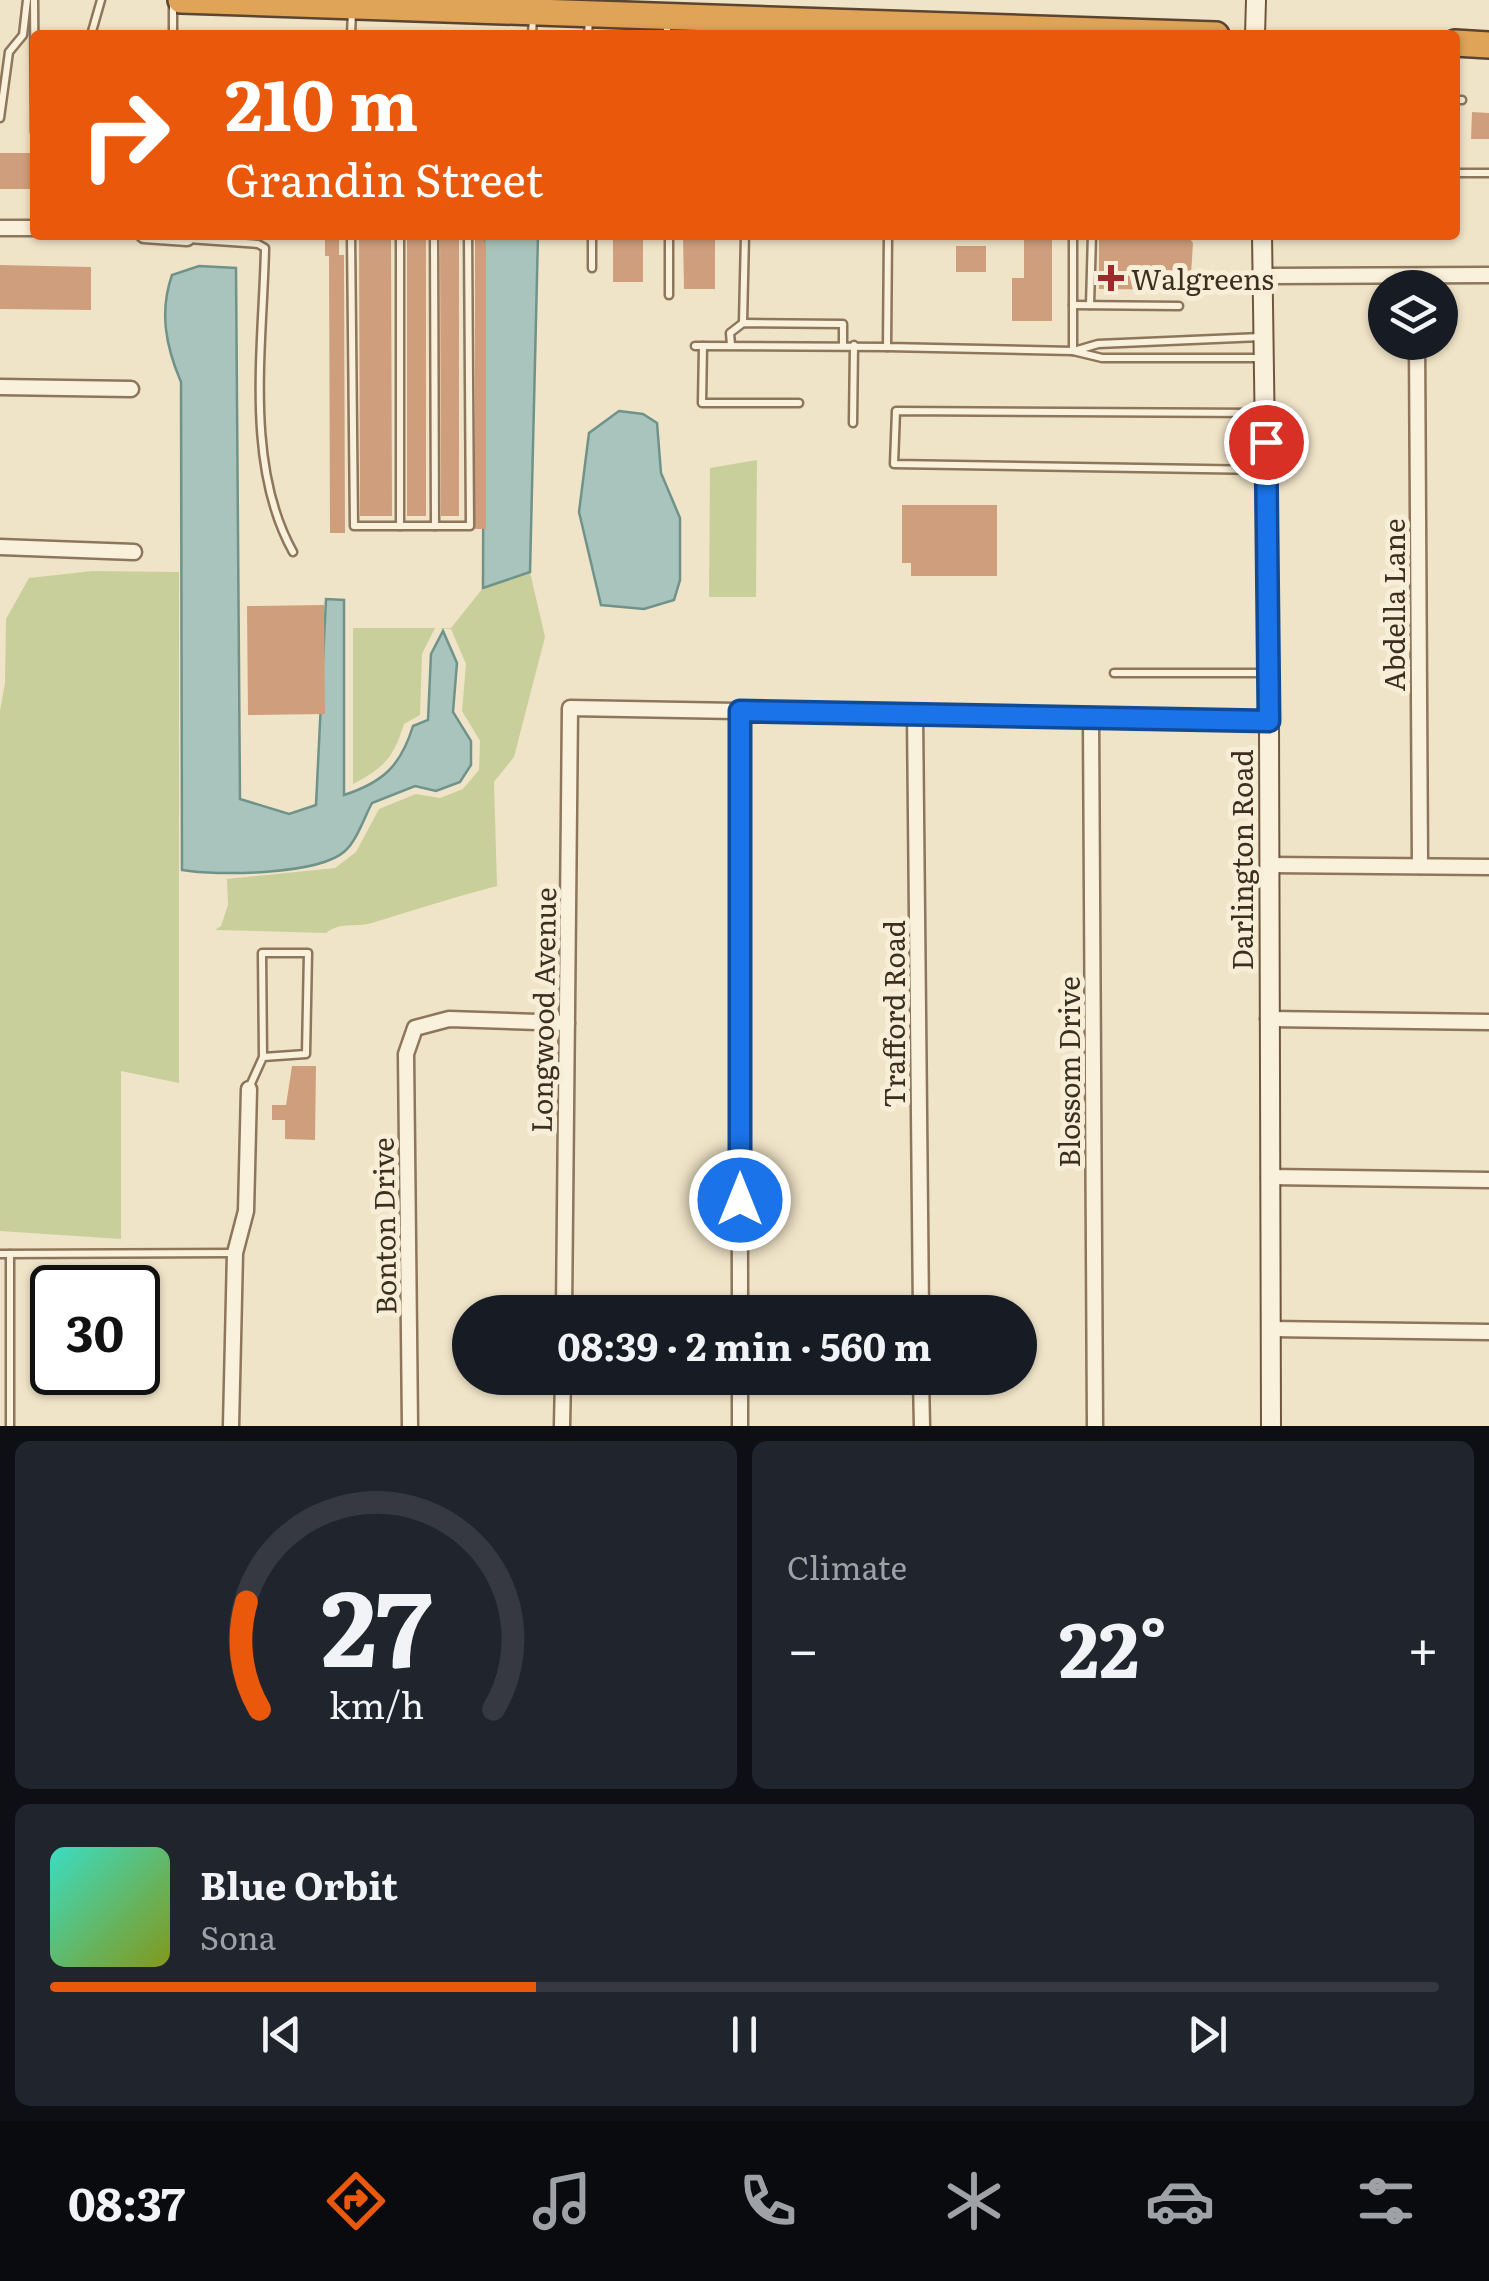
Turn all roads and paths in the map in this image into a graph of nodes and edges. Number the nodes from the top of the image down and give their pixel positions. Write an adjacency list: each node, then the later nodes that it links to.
1 (30, 0): 15 (lane); 23 (lane)
2 (102, 0): 16 (lane)
3 (173, 0): 17 (lane)
4 (181, 0): 7 (highway)
5 (696, 0): 8 (highway)
6 (1256, 0): 20 (street)
7 (355, 2): 9 (highway); 18 (lane)
8 (621, 12): 10 (highway); 11 (highway)
9 (533, 22): 10 (highway)
10 (588, 23)
11 (667, 25): 12 (highway)
12 (733, 26): 13 (highway)
13 (854, 28): 14 (highway)
14 (888, 29): 19 (highway)
15 (31, 30)
16 (93, 30)
17 (173, 30)
18 (352, 30)
19 (961, 30)
20 (1255, 30)
21 (1460, 44): 22 (highway)
22 (1489, 44)
23 (0, 118)
24 (1460, 173): 25 (lane)
25 (1489, 174)
26 (0, 228): 27 (street)
27 (30, 228)
28 (211, 240): 68 (lane)
29 (351, 240): 64 (lane)
30 (400, 240): 64 (lane)
31 (434, 240): 65 (lane)
32 (468, 240): 65 (lane)
33 (592, 240): 40 (lane)
34 (669, 240): 45 (lane)
35 (745, 240): 49 (lane)
36 (888, 240): 54 (lane)
37 (1073, 240): 46 (lane)
38 (1092, 240): 47 (lane)
39 (1262, 240): 42 (street, Darlington Road)
40 (592, 268)
41 (1489, 275): 43 (street)
42 (1265, 276): 44 (street); 50 (street, Darlington Road)
43 (1458, 278)
44 (1368, 280)
45 (669, 294)
46 (1073, 305): 47 (lane); 55 (lane)
47 (1090, 305): 48 (lane)
48 (1180, 306)
49 (744, 323): 51 (lane); 52 (lane)
50 (1266, 336): 55 (lane); 56 (street, Darlington Road)
51 (731, 345): 52 (lane); 60 (lane)
52 (843, 345): 53 (lane)
53 (854, 345): 54 (lane); 62 (lane)
54 (886, 347): 55 (lane)
55 (1073, 351): 56 (lane)
56 (1266, 358): 61 (street, Darlington Road)
57 (1417, 360): 76 (street, Abdella Lane)
58 (0, 387): 59 (street)
59 (131, 389)
60 (799, 403)
61 (1266, 413): 63 (street, Darlington Road); 63 (lane)
62 (853, 423)
63 (1267, 470): 70 (street, Darlington Road)
64 (400, 526): 65 (lane)
65 (435, 526)
66 (0, 547): 67 (street)
67 (134, 552)
68 (294, 552)
69 (1114, 673): 70 (lane)
70 (1269, 673): 74 (street, Darlington Road)
71 (740, 711): 72 (street); 80 (street, Longwood Avenue); 89 (street)
72 (916, 714): 73 (street); 90 (street, Trafford Road)
73 (1092, 718): 74 (street); 102 (street, Blossom Drive)
74 (1269, 721): 75 (street, Darlington Road)
75 (1269, 865): 76 (street); 78 (street, Darlington Road)
76 (1420, 866): 77 (street)
77 (1489, 866)
78 (1268, 1019): 79 (street); 83 (street, Darlington Road)
79 (1489, 1022)
80 (567, 1024): 88 (street, Longwood Avenue); 98 (street, Bonton Drive)
81 (263, 1057): 81 (lane); 82 (lane)
82 (248, 1090): 85 (street)
83 (1270, 1177): 84 (street); 91 (street, Darlington Road)
84 (1489, 1180)
85 (235, 1253): 87 (lane); 97 (street)
86 (0, 1254): 87 (lane)
87 (10, 1254): 96 (lane)
88 (564, 1295)
89 (740, 1295)
90 (920, 1295)
91 (1271, 1329): 92 (street); 103 (street, Darlington Road)
92 (1489, 1332)
93 (563, 1395): 99 (street)
94 (740, 1395): 100 (street)
95 (921, 1395): 101 (street)
96 (10, 1426)
97 (231, 1426)
98 (410, 1426)
99 (562, 1426)
100 (740, 1426)
101 (922, 1426)
102 (1095, 1426)
103 (1271, 1426)

